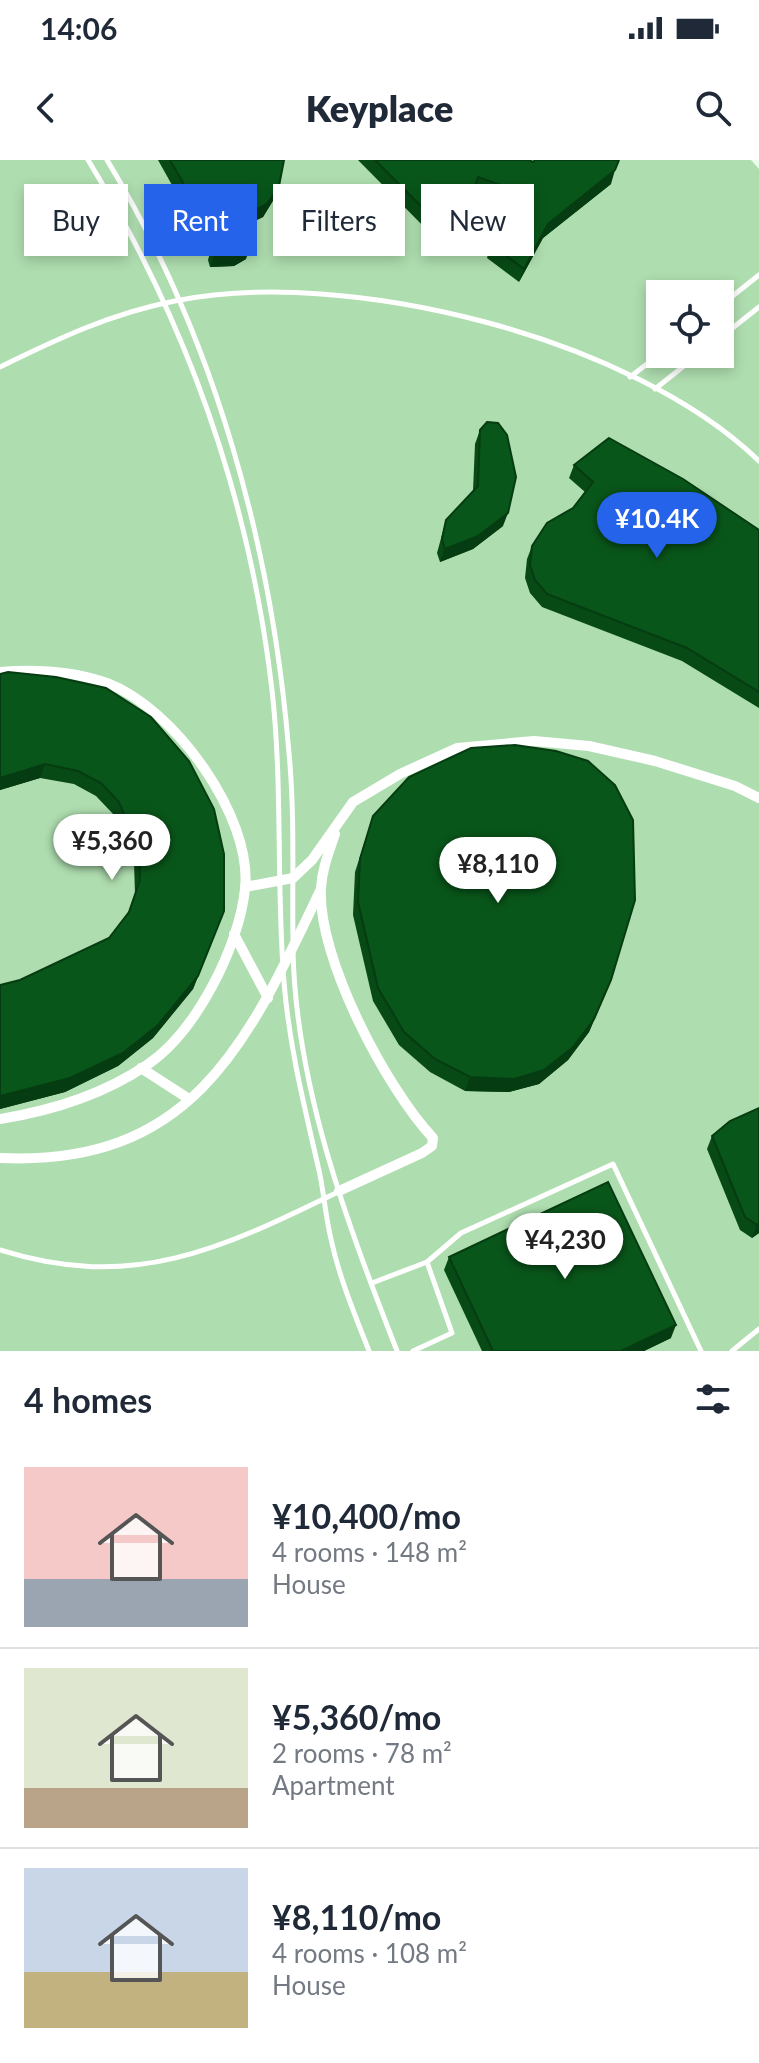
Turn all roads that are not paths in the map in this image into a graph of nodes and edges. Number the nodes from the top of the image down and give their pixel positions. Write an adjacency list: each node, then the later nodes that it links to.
1 (88, 160): 6 (lane)
2 (107, 160): 5 (lane)
3 (759, 275): 4 (lane)
4 (734, 295)
5 (178, 300): 6 (lane); 12 (lane); 26 (lane)
6 (165, 303): 10 (lane); 27 (lane)
7 (759, 307): 8 (lane)
8 (734, 327)
9 (646, 365): 12 (lane)
10 (0, 367)
11 (681, 368): 13 (lane)
12 (630, 377): 13 (lane)
13 (655, 389): 14 (lane)
14 (759, 461)
15 (0, 672): 18 (street)
16 (757, 797): 17 (street)
17 (337, 826): 18 (street); 19 (street)
18 (245, 887): 20 (street)
19 (320, 891): 21 (street); 26 (street)
20 (234, 934): 21 (street); 22 (street)
21 (268, 998): 23 (street)
22 (141, 1068): 23 (street); 24 (street)
23 (189, 1099): 25 (street)
24 (0, 1119)
25 (0, 1158)
26 (339, 1191): 27 (lane); 30 (lane)
27 (324, 1199): 28 (lane); 32 (lane)
28 (0, 1250)
29 (427, 1262): 30 (lane); 34 (lane); 35 (lane)
30 (372, 1283): 33 (lane)
31 (759, 1329): 36 (lane)
32 (369, 1351)
33 (397, 1351)
34 (413, 1351)
35 (701, 1351)
36 (732, 1351)

